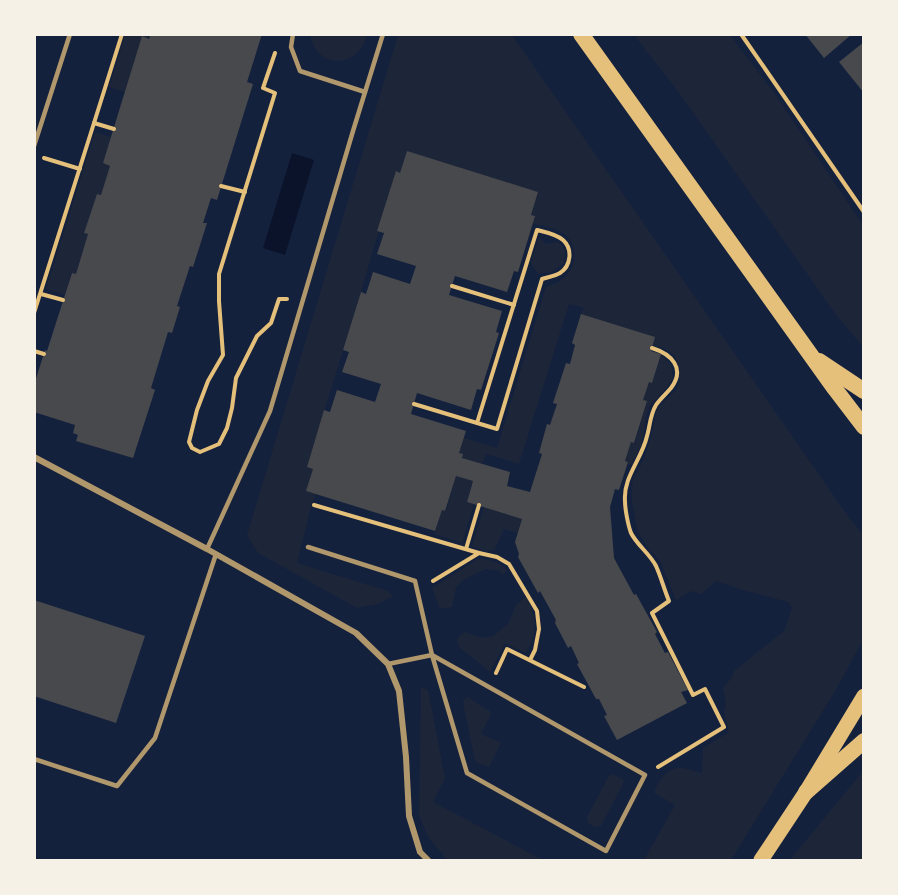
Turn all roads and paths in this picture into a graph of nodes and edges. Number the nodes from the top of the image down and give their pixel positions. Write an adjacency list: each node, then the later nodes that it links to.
1 (70, 34): 11 (lane)
2 (122, 34): 9 (path)
3 (293, 34): 7 (lane)
4 (383, 34): 8 (lane)
5 (581, 34): 26 (highway)
6 (741, 34): 16 (path)
7 (291, 47): 8 (lane); 15 (path)
8 (365, 92): 20 (lane)
9 (94, 123): 10 (path); 13 (path)
10 (114, 129)
11 (34, 146)
12 (34, 155): 13 (path)
13 (80, 170): 18 (path)
14 (221, 186): 15 (path)
15 (244, 192): 20 (path)
16 (864, 212)
17 (452, 286): 21 (path)
18 (40, 294): 19 (path); 22 (path)
19 (63, 300)
20 (302, 302): 35 (lane)
21 (514, 305): 29 (path); 29 (path)
22 (34, 313)
23 (651, 348): 48 (path)
24 (34, 351): 25 (path)
25 (44, 354)
26 (810, 355): 27 (highway); 30 (highway)
27 (864, 390)
28 (414, 404): 29 (path)
29 (477, 423)
30 (864, 427)
31 (34, 457): 35 (street)
32 (314, 505): 36 (path)
33 (479, 505): 36 (path)
34 (308, 547): 39 (lane)
35 (207, 549): 38 (street)
36 (466, 549): 37 (path)
37 (479, 553): 39 (path); 41 (path)
38 (216, 554): 42 (street); 47 (lane)
39 (417, 591): 40 (lane)
40 (432, 655): 42 (lane); 43 (lane); 48 (lane)
41 (530, 660): 43 (path); 44 (path)
42 (388, 664): 50 (street)
43 (489, 687): 48 (lane)
44 (584, 687)
45 (864, 696): 49 (main road)
46 (864, 741): 49 (highway)
47 (34, 759)
48 (645, 776)
49 (806, 792): 51 (main road)
50 (428, 861)
51 (761, 861)

